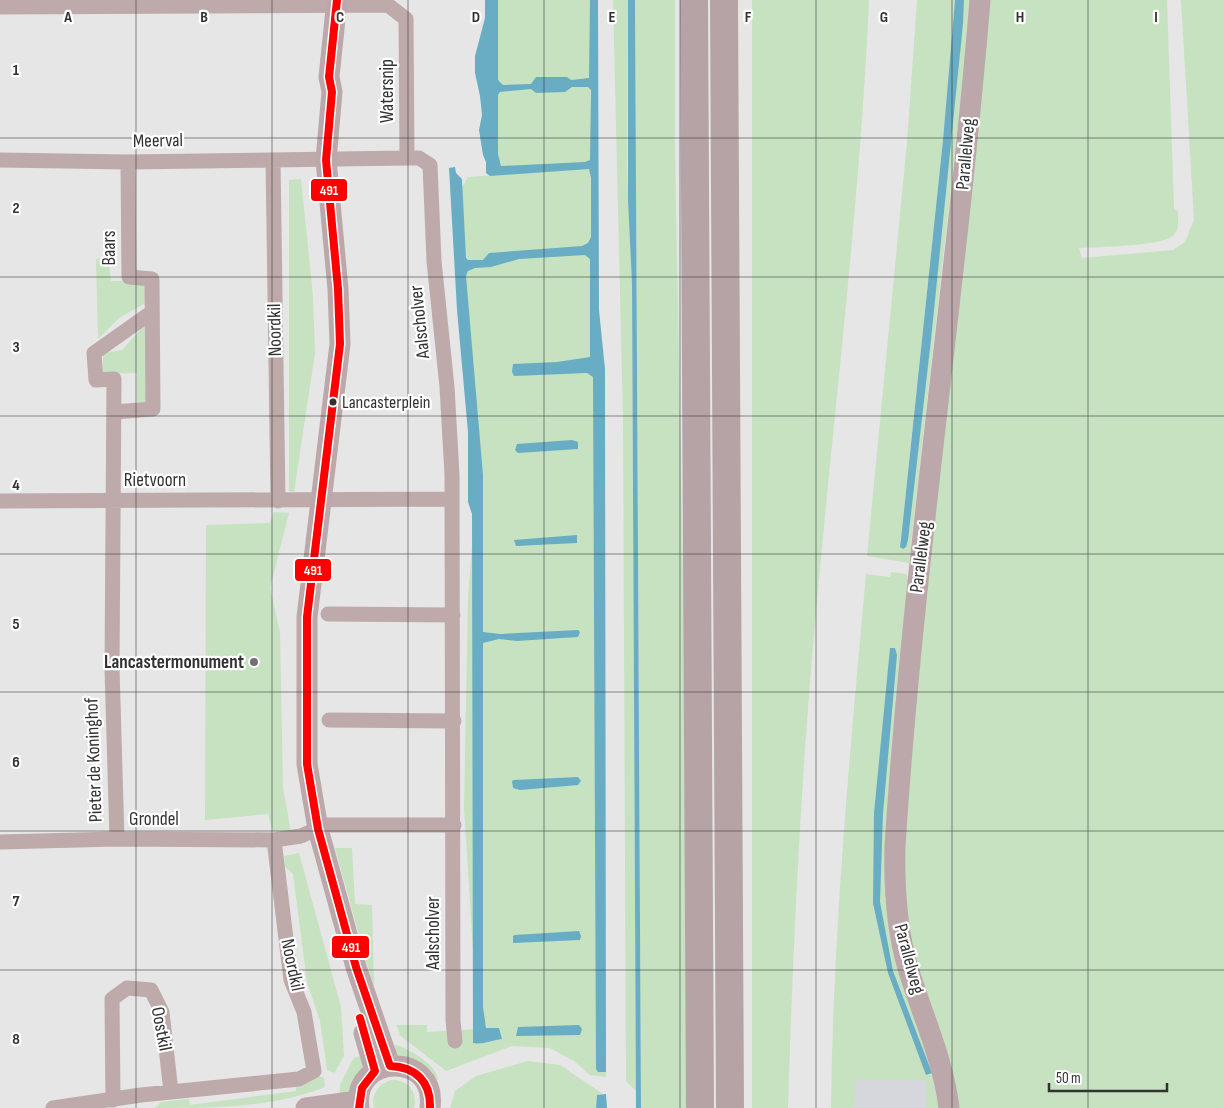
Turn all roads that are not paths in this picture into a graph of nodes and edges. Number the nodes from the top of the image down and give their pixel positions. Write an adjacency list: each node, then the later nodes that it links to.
1 (694, 0): 40 (highway)
2 (724, 0): 41 (highway)
3 (980, 0): 42 (street, Parallelweg)
4 (294, 2): 6 (street, Watersnip); 7 (street, Watersnip)
5 (389, 2): 7 (street, Watersnip); 10 (street, Watersnip)
6 (172, 3): 8 (street, Watersnip)
7 (336, 3): 13 (street)
8 (86, 4): 9 (street, Watersnip)
9 (0, 7)
10 (407, 158): 13 (street); 18 (street, Aalscholver)
11 (0, 160): 14 (street, Meerval)
12 (273, 160): 13 (street, Meerval); 14 (street, Meerval); 20 (street, Noordkil)
13 (321, 160): 21 (street)
14 (128, 162): 15 (street, Baars)
15 (152, 312): 16 (street, Baars); 16 (street)
16 (114, 412): 17 (street)
17 (114, 499): 19 (street, Rietvoorn); 20 (street, Rietvoorn); 28 (street, Pieter de Koninghof)
18 (452, 499): 21 (street); 23 (street, Aalscholver)
19 (0, 501)
20 (278, 501): 21 (street, Rietvoorn)
21 (316, 501): 27 (street)
22 (328, 614): 23 (street)
23 (453, 616): 25 (street, Aalscholver)
24 (329, 720): 25 (street)
25 (454, 721): 26 (street, Aalscholver)
26 (454, 825): 27 (street); 31 (street, Aalscholver)
27 (313, 831): 29 (street, Grondel); 32 (street)
28 (117, 839): 29 (street, Grondel); 30 (street, Grondel)
29 (274, 840): 33 (street, Noordkil)
30 (0, 842)
31 (455, 1041)
32 (382, 1068): 36 (street); 39 (street)
33 (171, 1092): 34 (street, Oostkil); 35 (street)
34 (113, 1100): 35 (street); 37 (street)
35 (142, 1102)
36 (359, 1104): 38 (street)
37 (53, 1108)
38 (306, 1108)
39 (430, 1108)
40 (700, 1108)
41 (730, 1108)
42 (949, 1108)

